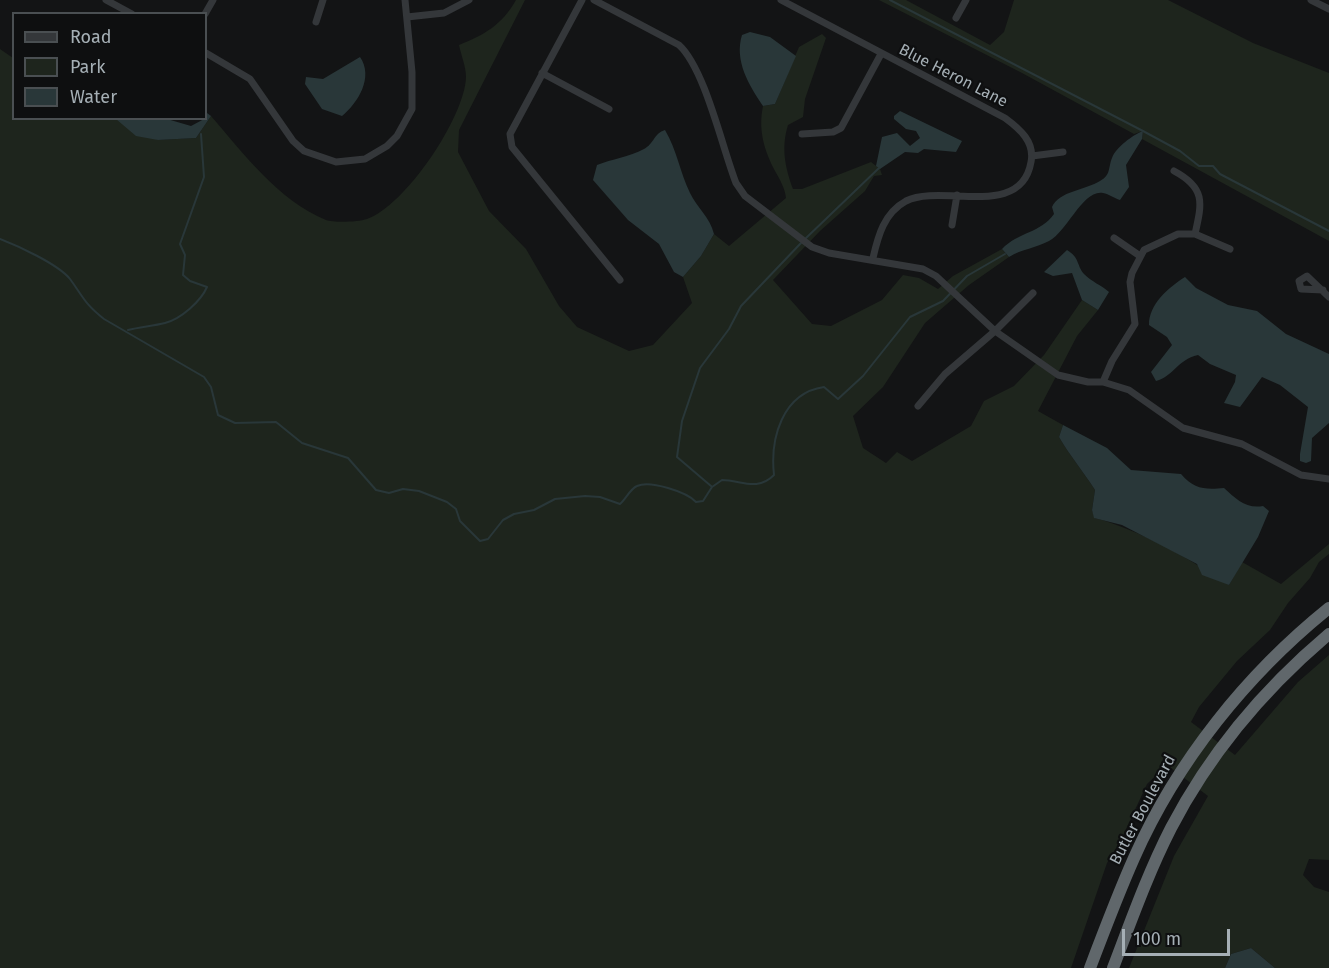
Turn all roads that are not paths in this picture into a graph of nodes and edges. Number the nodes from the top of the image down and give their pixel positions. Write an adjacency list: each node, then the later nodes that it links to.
1 (106, 0): 11 (street)
2 (323, 0): 14 (street)
3 (405, 0): 12 (street)
4 (469, 0): 12 (street)
5 (582, 0): 17 (street)
6 (594, 0): 29 (street)
7 (781, 0): 16 (street, Blue Heron Lane)
8 (966, 0): 13 (street)
9 (1311, 0): 10 (street)
10 (1329, 9)
11 (128, 12)
12 (407, 18): 15 (street)
13 (956, 18)
14 (316, 22)
15 (207, 53)
16 (881, 54): 19 (street); 21 (street, Blue Heron Lane)
17 (542, 73): 18 (street); 30 (street)
18 (609, 109)
19 (802, 134)
20 (1063, 152): 21 (street)
21 (1032, 156): 23 (street)
22 (1174, 171): 25 (street)
23 (957, 195): 24 (street); 29 (street)
24 (952, 225)
25 (1196, 234): 27 (street); 28 (street)
26 (1114, 238): 28 (street)
27 (1230, 249)
28 (1140, 255): 35 (street)
29 (873, 258): 34 (street)
30 (620, 280)
31 (1323, 290): 33 (street)
32 (1033, 293): 34 (street)
33 (1329, 297)
34 (995, 331): 35 (street); 36 (street)
35 (1103, 382): 37 (street)
36 (918, 406)
37 (1329, 479)
38 (1329, 608): 40 (highway, Butler Boulevard)
39 (1329, 634): 41 (highway, Butler Boulevard)
40 (1090, 968)
41 (1113, 968)

